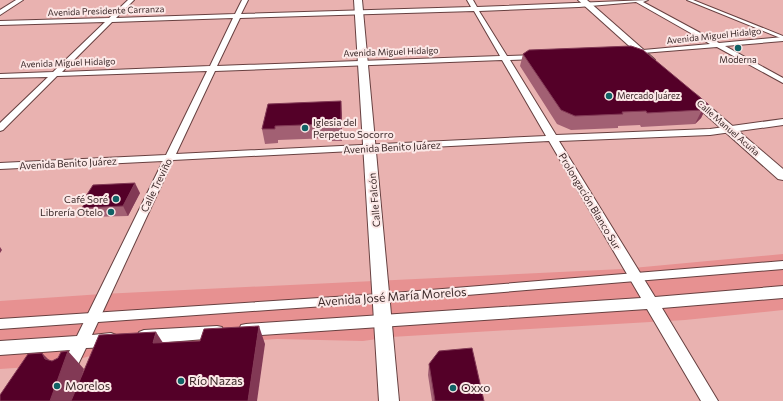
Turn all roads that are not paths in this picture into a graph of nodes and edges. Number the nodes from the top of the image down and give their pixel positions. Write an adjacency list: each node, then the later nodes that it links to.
1 (20, 0): 10 (street)
2 (131, 0): 13 (street)
3 (245, 0): 12 (street, Calle Treviño)
4 (358, 0): 11 (street, Calle Falcón)
5 (470, 0): 9 (street, Prolongación Blanco Sur)
6 (639, 0): 8 (street, Avenida Presidente Carranza); 16 (street)
7 (689, 0): 15 (street)
8 (585, 2): 9 (street, Avenida Presidente Carranza); 18 (main road)
9 (476, 9): 11 (street, Avenida Presidente Carranza); 20 (street, Prolongación Blanco Sur)
10 (0, 12)
11 (358, 12): 12 (street, Avenida Presidente Carranza); 21 (street, Calle Falcón)
12 (237, 16): 13 (street, Avenida Presidente Carranza); 22 (street, Calle Treviño)
13 (111, 19): 14 (street, Avenida Presidente Carranza); 24 (street)
14 (0, 22)
15 (783, 38): 16 (street, Avenida Miguel Hidalgo)
16 (720, 46): 18 (street, Avenida Miguel Hidalgo); 26 (street)
17 (627, 53): 18 (street, Avenida Miguel Hidalgo)
18 (642, 53): 23 (main road)
19 (543, 56): 20 (street, Avenida Miguel Hidalgo)
20 (505, 58): 21 (street, Avenida Miguel Hidalgo); 31 (street, Prolongación Blanco Sur)
21 (363, 63): 22 (street, Avenida Miguel Hidalgo); 32 (street, Calle Falcón)
22 (212, 68): 24 (street, Avenida Miguel Hidalgo); 33 (street, Calle Treviño)
23 (659, 68)
24 (56, 74): 25 (street, Avenida Miguel Hidalgo); 29 (street)
25 (0, 76)
26 (783, 81)
27 (682, 88): 30 (main road, Calle Manuel Acuña)
28 (783, 122): 30 (street, Avenida Benito Juárez)
29 (0, 128)
30 (729, 129): 31 (street, Avenida Benito Juárez); 35 (main road, Calle Manuel Acuña)
31 (553, 138): 32 (street, Avenida Benito Juárez); 37 (street, Prolongación Blanco Sur)
32 (369, 148): 33 (street, Avenida Benito Juárez); 39 (street, Calle Falcón)
33 (169, 158): 34 (street, Avenida Benito Juárez); 41 (street, Calle Treviño)
34 (0, 166)
35 (783, 176)
36 (783, 265): 37 (street, Avenida José María Morelos)
37 (637, 278): 39 (street, Avenida José María Morelos); 40 (street, Prolongación Blanco Sur)
38 (783, 292): 40 (street, Avenida José María Morelos)
39 (381, 298): 41 (street, Avenida José María Morelos); 42 (street, Calle Falcón)
40 (652, 303): 42 (street, Avenida José María Morelos); 48 (street, Prolongación Blanco Sur)
41 (92, 318): 43 (street, Avenida José María Morelos); 44 (street, Calle Treviño)
42 (383, 320): 44 (street, Avenida José María Morelos); 47 (street, Calle Falcón)
43 (0, 324)
44 (81, 342): 45 (street, Avenida José María Morelos); 46 (street, Calle Treviño)
45 (0, 348)
46 (68, 370)
47 (390, 401)
48 (710, 401)

